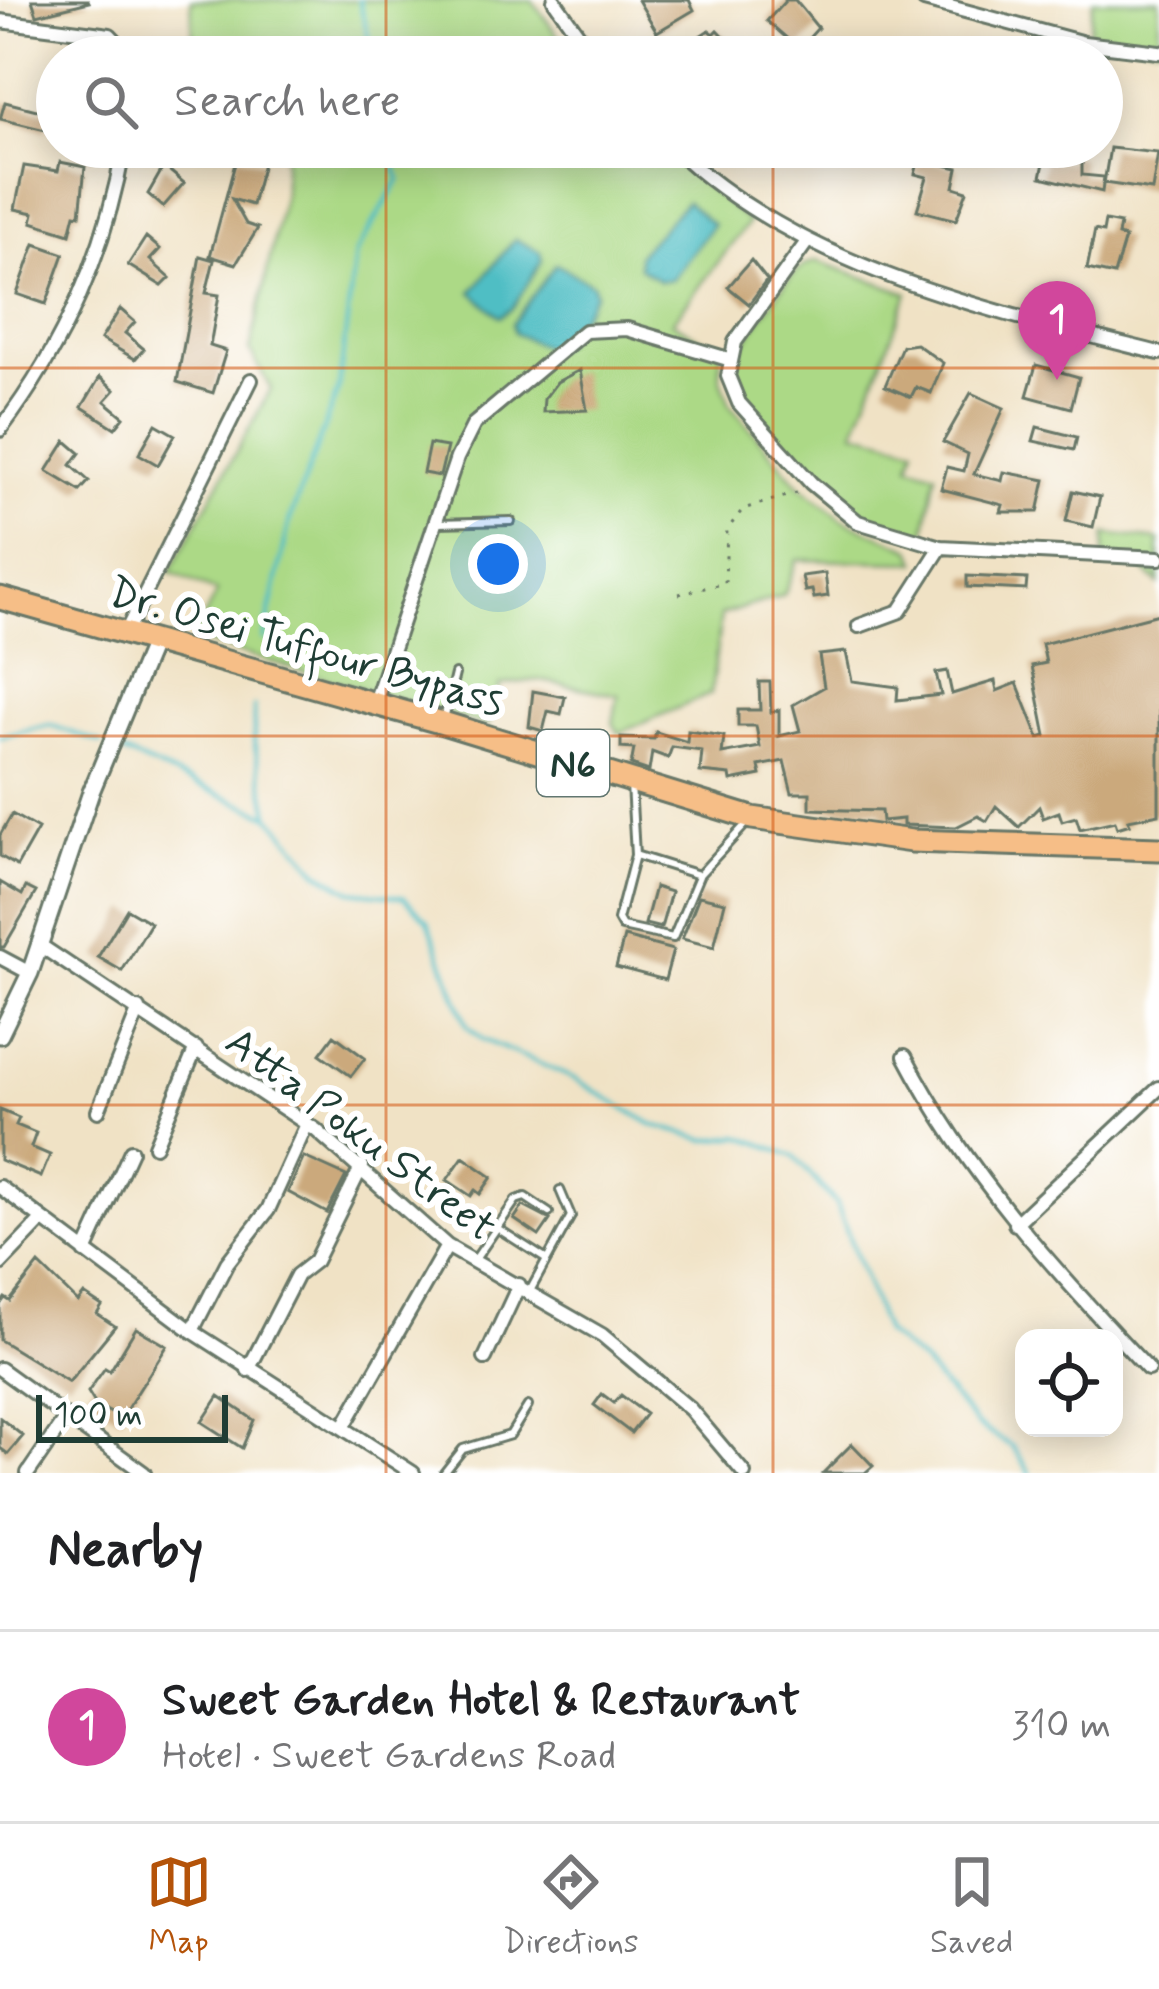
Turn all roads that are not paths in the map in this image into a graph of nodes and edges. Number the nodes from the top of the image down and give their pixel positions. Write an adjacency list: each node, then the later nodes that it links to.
1 (554, 0): 7 (street)
2 (923, 0): 4 (street)
3 (980, 0): 4 (street)
4 (980, 17): 8 (street)
5 (0, 21): 6 (street)
6 (111, 36)
7 (579, 36)
8 (1056, 36)
9 (1123, 48): 10 (street)
10 (1159, 52)
11 (119, 168): 17 (street)
12 (703, 168): 13 (street)
13 (806, 243): 14 (street); 15 (street)
14 (1159, 353)
15 (728, 359): 19 (street); 20 (street)
16 (251, 380): 24 (street)
17 (0, 430)
18 (511, 521): 19 (lane)
19 (435, 524): 27 (street)
20 (941, 547): 21 (street); 23 (street)
21 (1159, 558)
22 (0, 598): 24 (highway, Dr. Osei Tuffour Bypass / N6)
23 (859, 626)
24 (126, 632): 25 (highway, Dr. Osei Tuffour Bypass / N6)
25 (154, 640): 27 (highway, Dr. Osei Tuffour Bypass / N6); 34 (street)
26 (455, 674): 28 (lane)
27 (374, 705): 28 (highway, Dr. Osei Tuffour Bypass / N6)
28 (443, 723): 29 (highway, Dr. Osei Tuffour Bypass / N6)
29 (631, 781): 30 (highway, Dr. Osei Tuffour Bypass / N6); 32 (lane)
30 (752, 818): 31 (highway, Dr. Osei Tuffour Bypass / N6); 33 (lane)
31 (1159, 849)
32 (634, 855): 33 (lane); 33 (lane)
33 (699, 875)
34 (41, 946): 36 (street); 37 (street, Atta Poku Street)
35 (0, 957): 36 (street)
36 (30, 973): 38 (street)
37 (139, 1009): 39 (street, Atta Poku Street); 42 (street)
38 (0, 1035)
39 (196, 1048): 43 (street, Atta Poku Street); 44 (street)
40 (905, 1056): 51 (street)
41 (1159, 1088): 51 (street)
42 (98, 1111)
43 (308, 1124): 46 (street, Atta Poku Street); 59 (street)
44 (155, 1146)
45 (130, 1151): 54 (street)
46 (362, 1166): 53 (street, Atta Poku Street); 62 (street)
47 (0, 1187): 50 (street)
48 (560, 1190): 55 (lane)
49 (549, 1213): 52 (lane)
50 (42, 1220): 54 (street); 57 (street)
51 (1015, 1224): 63 (street)
52 (497, 1228): 55 (lane); 56 (lane)
53 (447, 1246): 56 (street, Atta Poku Street); 66 (street)
54 (85, 1252): 59 (street)
55 (547, 1260): 58 (lane)
56 (474, 1261): 58 (street, Atta Poku Street)
57 (0, 1264)
58 (525, 1288): 60 (street); 71 (street, Atta Poku Street)
59 (192, 1331): 62 (street)
60 (485, 1358)
61 (0, 1369): 65 (street)
62 (248, 1370): 66 (street)
63 (1148, 1370)
64 (528, 1406): 70 (lane)
65 (65, 1419): 68 (street); 69 (street)
66 (344, 1426): 67 (street)
67 (406, 1471)
68 (28, 1473)
69 (144, 1473)
70 (444, 1473)
71 (744, 1473)

